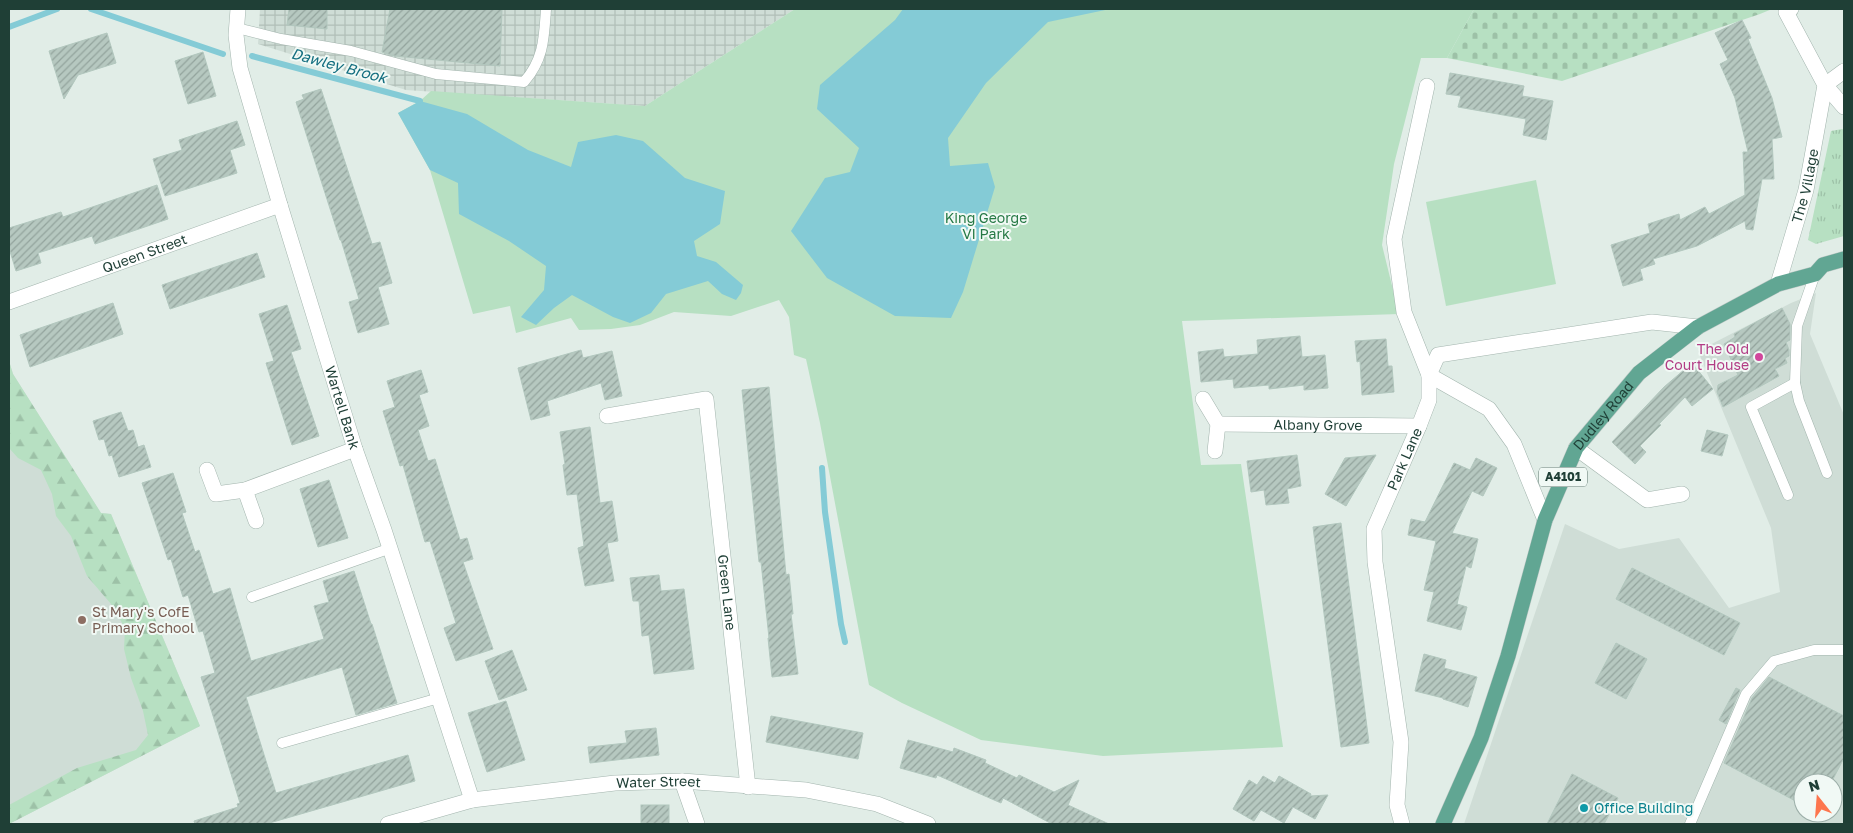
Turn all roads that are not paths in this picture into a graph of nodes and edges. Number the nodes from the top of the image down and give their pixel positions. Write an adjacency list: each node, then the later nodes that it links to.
1 (238, 9): 4 (street, Wartell Bank)
2 (546, 9): 4 (lane)
3 (1791, 9): 6 (street)
4 (237, 28): 9 (street, Wartell Bank)
5 (1844, 71): 6 (street)
6 (1825, 85): 8 (street); 12 (street, The Village)
7 (1427, 86): 15 (street)
8 (1844, 106)
9 (280, 205): 13 (street, Queen Street); 22 (street, Wartell Bank)
10 (1844, 259): 11 (main road, Dudley Road / A4101)
11 (1815, 274): 12 (main road, Dudley Road / A4101); 16 (lane)
12 (1778, 284): 14 (main road, Dudley Road / A4101)
13 (9, 302)
14 (1698, 328): 15 (street); 21 (main road, Dudley Road / A4101)
15 (1429, 375): 20 (street, Park Lane); 29 (street)
16 (1795, 383): 25 (lane); 28 (lane)
17 (1203, 398): 19 (street)
18 (607, 416): 37 (street, Green Lane)
19 (1218, 424): 20 (street, Albany Grove); 23 (street)
20 (1419, 426): 42 (street, Park Lane)
21 (1576, 448): 27 (street); 29 (main road, Dudley Road / A4101)
22 (355, 449): 26 (street); 31 (street, Wartell Bank)
23 (1215, 452)
24 (208, 470): 26 (street)
25 (1827, 473)
26 (245, 490): 30 (street)
27 (1682, 494)
28 (1788, 495)
29 (1545, 520): 43 (main road, Dudley Road / A4101)
30 (256, 521)
31 (390, 548): 32 (lane); 34 (street, Wartell Bank)
32 (252, 597)
33 (1844, 650): 44 (lane)
34 (439, 698): 35 (lane); 38 (street, Wartell Bank)
35 (282, 743)
36 (682, 781): 37 (street, Water Street); 38 (street, Water Street); 40 (street)
37 (748, 787): 41 (street, Water Street)
38 (472, 800): 39 (street, Water Street)
39 (388, 824)
40 (698, 824)
41 (928, 824)
42 (1402, 824)
43 (1442, 824)
44 (1690, 824)

